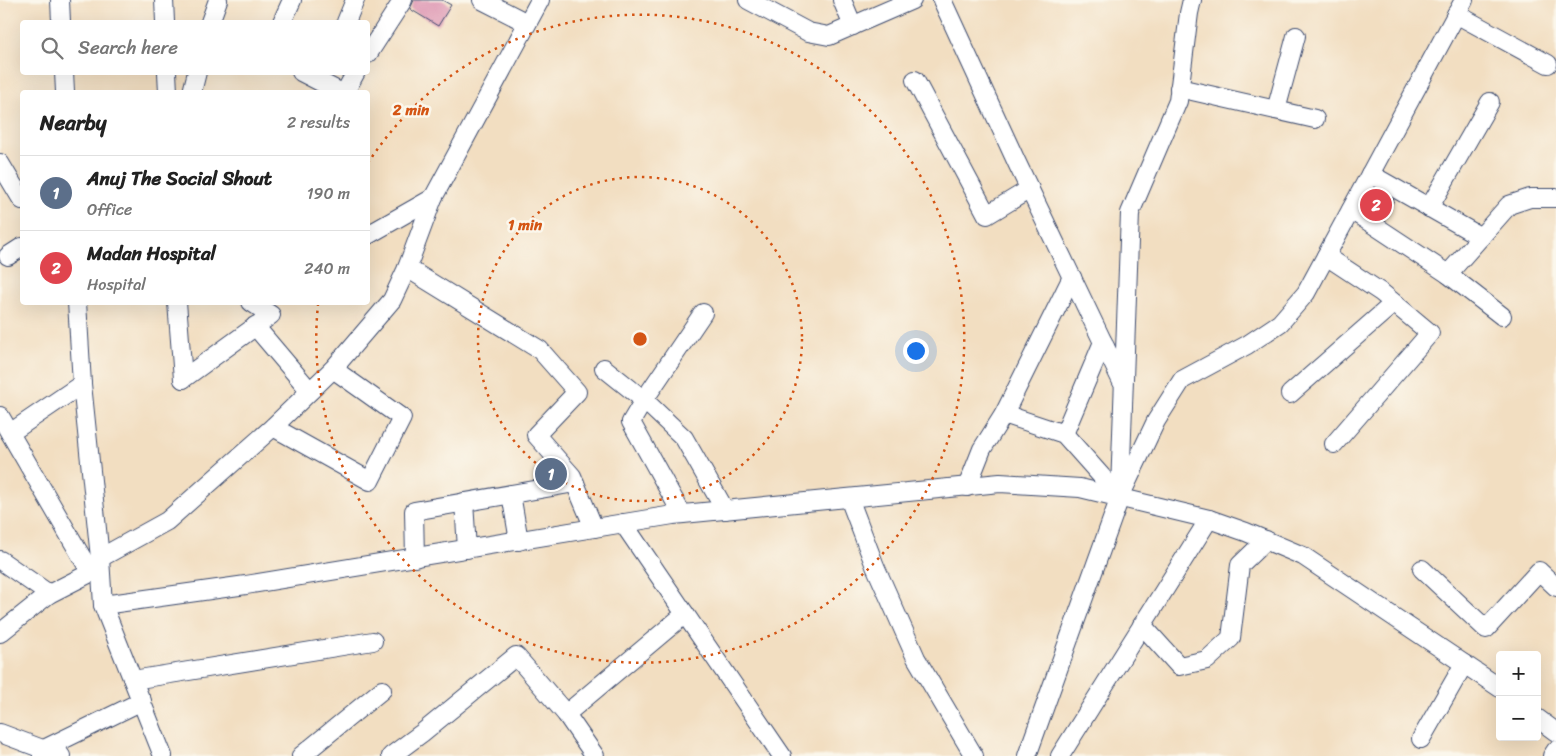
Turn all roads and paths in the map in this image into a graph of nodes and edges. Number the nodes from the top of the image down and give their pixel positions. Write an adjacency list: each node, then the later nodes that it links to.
1 (60, 0): 15 (street)
2 (164, 0): 16 (street)
3 (218, 0): 17 (street)
4 (292, 0): 18 (street)
5 (355, 0): 19 (street)
6 (403, 0): 23 (street)
7 (482, 0): 20 (street)
8 (540, 0): 20 (street)
9 (748, 0): 21 (street)
10 (842, 0): 21 (street)
11 (912, 0): 21 (street)
12 (942, 0): 42 (street)
13 (1192, 0): 31 (street)
14 (1460, 7): 24 (street); 41 (street)
15 (61, 20)
16 (165, 20)
17 (211, 20)
18 (283, 20)
19 (347, 20)
20 (527, 23): 44 (street)
21 (853, 26)
22 (1296, 36): 38 (street)
23 (370, 51)
24 (1548, 64)
25 (64, 75): 32 (street)
26 (167, 75): 33 (street)
27 (196, 75): 34 (street)
28 (307, 75): 35 (street)
29 (354, 75): 36 (street)
30 (915, 80): 42 (street)
31 (1179, 88): 38 (street); 65 (street)
32 (65, 90)
33 (168, 90)
34 (192, 90)
35 (336, 90)
36 (346, 90)
37 (1490, 102): 46 (street)
38 (1276, 110): 39 (street)
39 (1315, 119)
40 (0, 163): 43 (street)
41 (1370, 174): 46 (street); 47 (street)
42 (1030, 189): 53 (street)
43 (20, 197)
44 (433, 198): 48 (street); 51 (street)
45 (1556, 198): 49 (street)
46 (1429, 208): 49 (street)
47 (1351, 210): 50 (street); 52 (street)
48 (370, 234)
49 (1480, 237): 52 (street)
50 (1326, 256): 54 (street); 78 (street)
51 (407, 268): 63 (street); 75 (street)
52 (1448, 274): 59 (street)
53 (1072, 277): 61 (street); 69 (street)
54 (1394, 303): 67 (street); 74 (street)
55 (77, 305): 64 (street)
56 (177, 305): 60 (street)
57 (255, 305): 60 (street)
58 (703, 312): 68 (street)
59 (1502, 316)
60 (255, 326): 66 (street)
61 (1104, 342): 65 (street); 73 (street)
62 (604, 368): 68 (street)
63 (333, 369): 66 (street); 71 (street)
64 (82, 384): 72 (street); 91 (street)
65 (1124, 385): 78 (street)
66 (310, 391): 71 (street)
67 (1290, 394)
68 (644, 400): 81 (street); 82 (street)
69 (1004, 414): 73 (street); 76 (street)
70 (0, 416): 72 (street)
71 (273, 427): 91 (street)
72 (10, 433): 91 (street)
73 (1064, 434): 78 (street)
74 (1334, 444)
75 (575, 483): 77 (street); 85 (street)
76 (967, 487): 78 (street); 79 (street)
77 (511, 494): 80 (street); 87 (street)
78 (1120, 497): 83 (street); 119 (street)
79 (849, 498): 81 (street); 118 (street)
80 (464, 502): 88 (street); 89 (street)
81 (725, 510): 82 (street)
82 (682, 514): 84 (street)
83 (1209, 519): 86 (street); 97 (street)
84 (623, 523): 85 (street); 96 (street)
85 (594, 528): 87 (street)
86 (1266, 540): 97 (street); 100 (street)
87 (519, 541): 88 (street)
88 (467, 549): 89 (street)
89 (415, 558): 95 (street)
90 (0, 560): 94 (street)
91 (97, 566): 94 (street); 95 (street)
92 (1422, 569): 93 (street)
93 (1556, 587)
94 (49, 594): 98 (street)
95 (103, 605): 101 (street)
96 (685, 614): 105 (street); 117 (street)
97 (1142, 625): 120 (street)
98 (0, 633)
99 (373, 641): 101 (street)
100 (1464, 664): 102 (street); 109 (street)
101 (133, 680): 104 (street)
102 (1496, 685)
103 (382, 690): 115 (street)
104 (142, 701): 111 (street); 114 (street)
105 (566, 714): 112 (street); 116 (street)
106 (1541, 721): 107 (street)
107 (1556, 732)
108 (0, 733): 111 (street)
109 (1421, 739)
110 (1556, 750): 121 (street)
111 (43, 753): 113 (street)
112 (398, 754)
113 (61, 756)
114 (163, 756)
115 (301, 756)
116 (595, 756)
117 (782, 756)
118 (974, 756)
119 (1027, 756)
120 (1060, 756)
121 (1552, 756)

